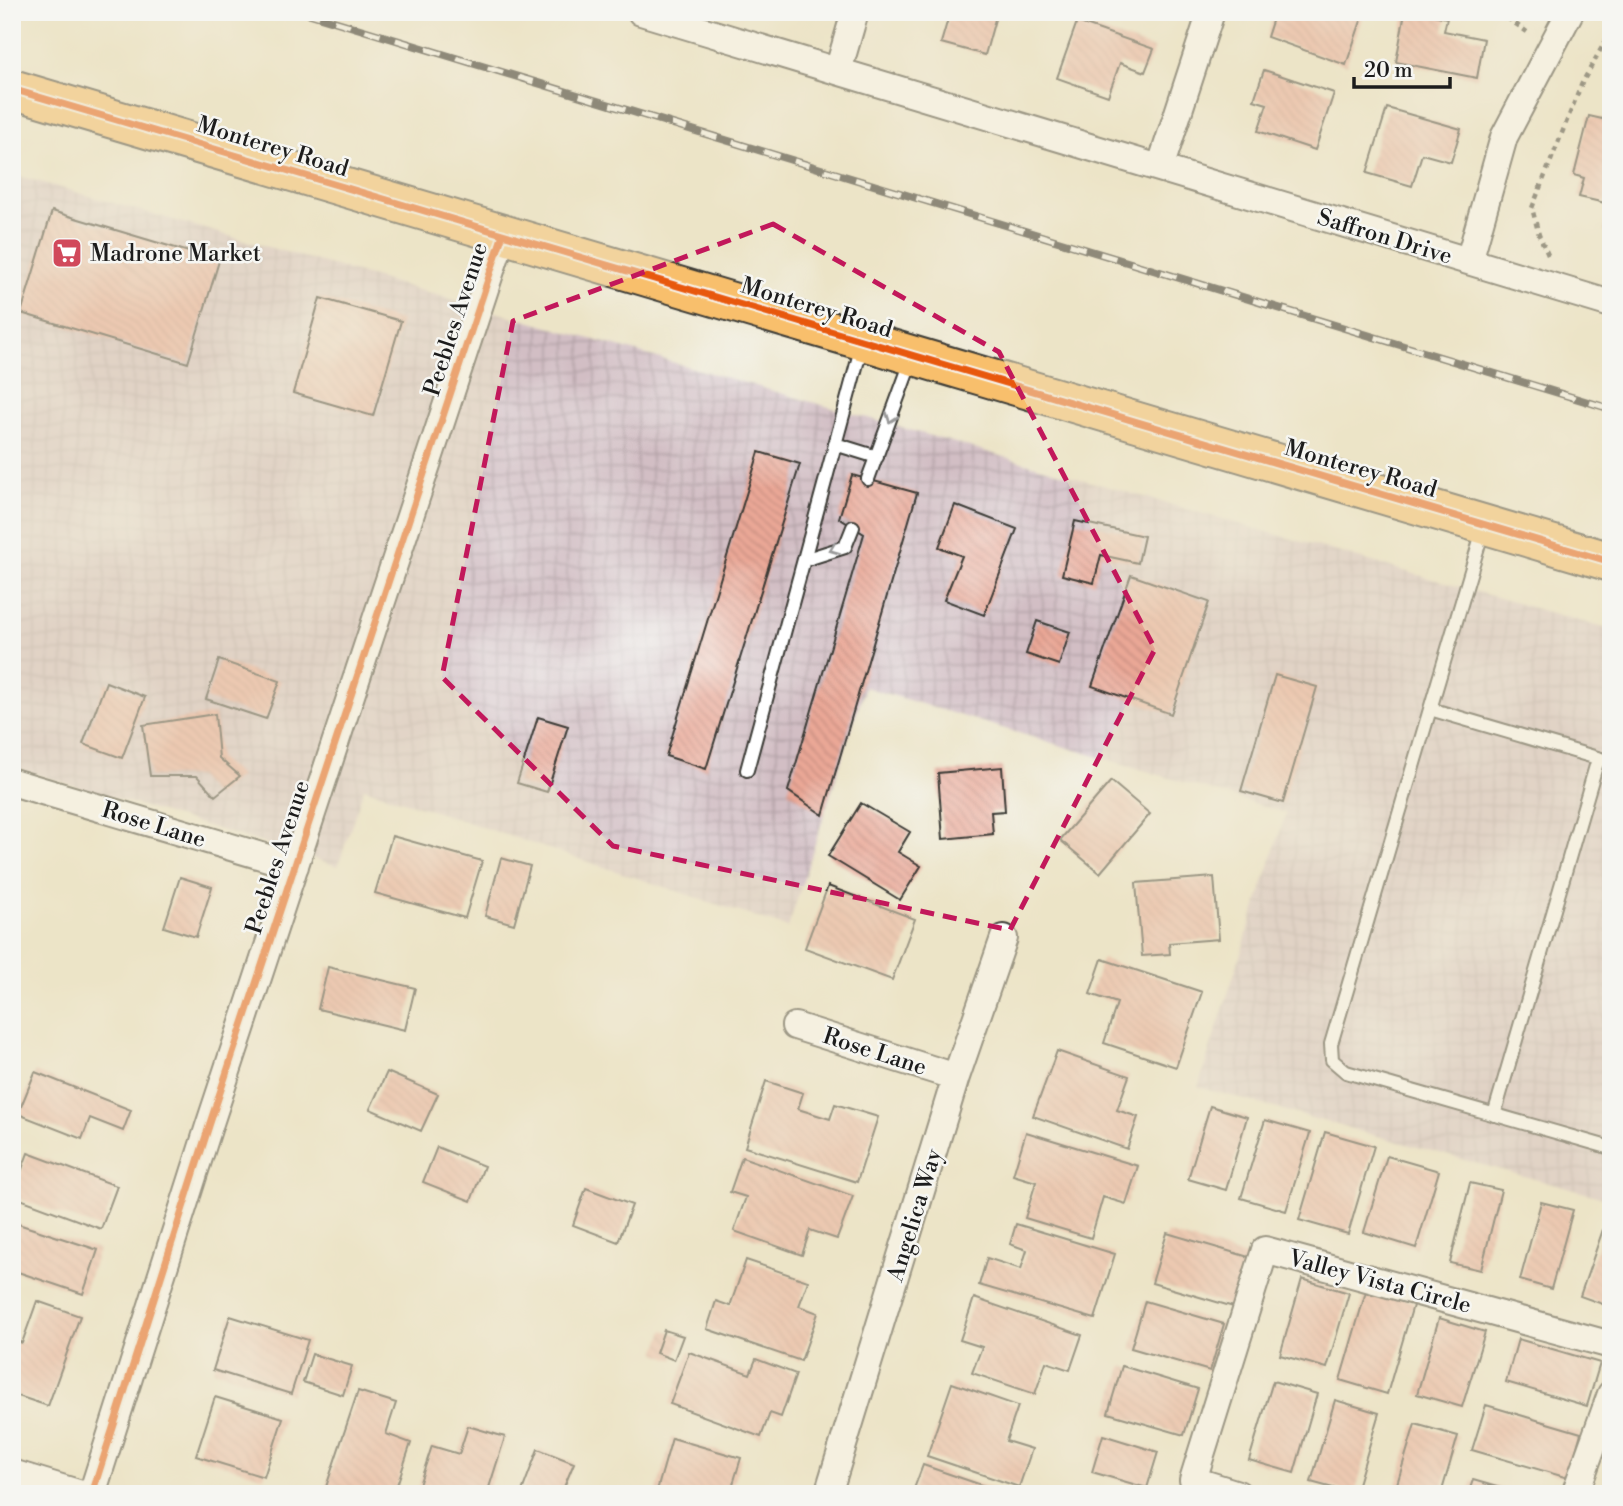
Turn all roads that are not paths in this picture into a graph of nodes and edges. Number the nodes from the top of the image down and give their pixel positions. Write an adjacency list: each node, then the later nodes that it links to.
1 (641, 12): 5 (street, Saffron Drive)
2 (855, 12): 5 (street)
3 (1211, 12): 7 (street)
4 (1570, 12): 9 (street)
5 (838, 71): 7 (street, Saffron Drive)
6 (12, 89): 8 (main road, Monterey Road)
7 (1160, 168): 9 (street, Saffron Drive)
8 (503, 234): 11 (main road, Monterey Road); 24 (street, Peebles Avenue)
9 (1469, 261): 10 (street, Saffron Drive)
10 (1611, 303)
11 (863, 341): 12 (main road, Monterey Road); 13 (lane)
12 (913, 356): 14 (lane, one-way to 14); 16 (main road, Monterey Road)
13 (835, 444): 14 (lane); 18 (lane)
14 (877, 457): 15 (lane)
15 (868, 480)
16 (1485, 524): 19 (main road, Monterey Road); 20 (lane)
17 (853, 527): 18 (lane, one-way to 18)
18 (804, 560): 22 (lane)
19 (1611, 562)
20 (1430, 709): 21 (lane); 28 (lane)
21 (1604, 760): 28 (lane)
22 (747, 770)
23 (12, 782): 24 (street, Rose Lane)
24 (295, 866): 34 (street, Peebles Avenue)
25 (1004, 938): 27 (street, Angelica Way)
26 (795, 1026): 27 (street, Rose Lane)
27 (956, 1077): 35 (street, Angelica Way)
28 (1494, 1115): 29 (lane)
29 (1611, 1149)
30 (1611, 1345): 36 (street, Valley Vista Circle)
31 (1611, 1394): 37 (street)
32 (12, 1473): 33 (street)
33 (81, 1494)
34 (92, 1494)
35 (828, 1494)
36 (1238, 1494)
37 (1576, 1494)

